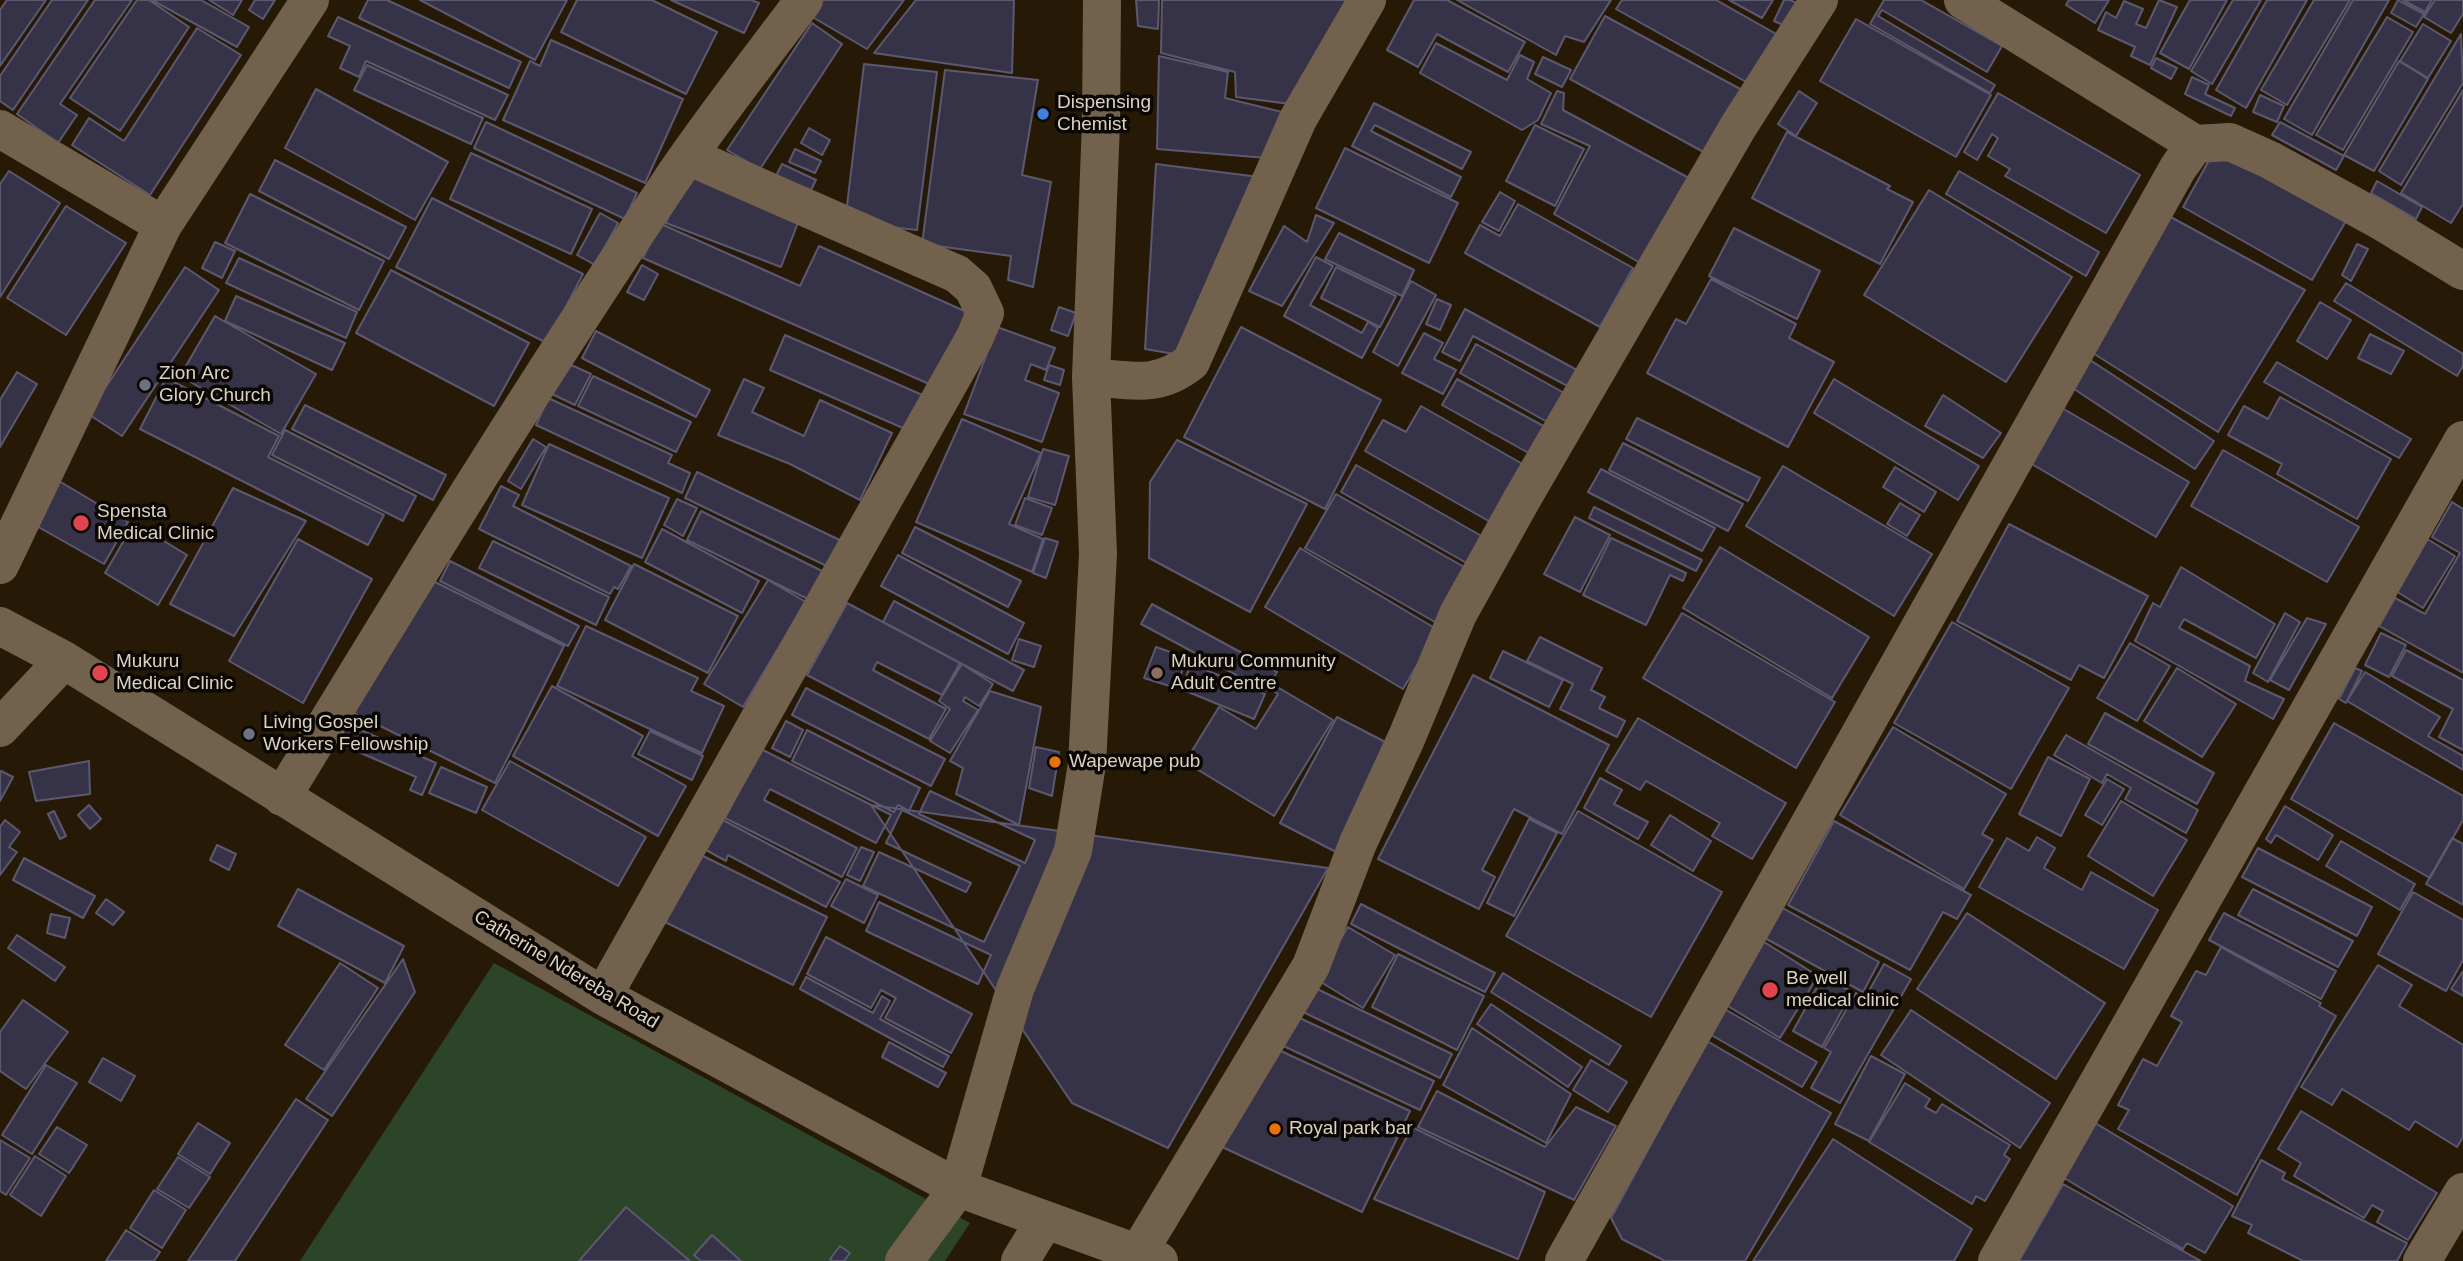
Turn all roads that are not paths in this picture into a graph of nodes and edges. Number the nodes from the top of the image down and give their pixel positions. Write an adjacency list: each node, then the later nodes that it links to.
1 (310, 0): 10 (street)
2 (804, 0): 9 (street)
3 (1102, 0): 12 (street)
4 (1367, 0): 12 (street)
5 (1819, 0): 23 (street)
6 (1964, 0): 8 (street)
7 (0, 129): 10 (street)
8 (2195, 144): 11 (street); 26 (street)
9 (688, 156): 18 (street); 19 (street)
10 (163, 225): 14 (street)
11 (2463, 271)
12 (1091, 377): 20 (street)
13 (2463, 440): 27 (street)
14 (0, 565)
15 (0, 626): 16 (street, Catherine Ndereba Road)
16 (64, 660): 17 (street); 18 (street, Catherine Ndereba Road)
17 (0, 728)
18 (282, 797): 19 (street, Catherine Ndereba Road)
19 (604, 996): 20 (street, Catherine Ndereba Road)
20 (958, 1188): 22 (street, Catherine Ndereba Road); 24 (street)
21 (2463, 1192): 28 (street)
22 (1045, 1220): 23 (street, Catherine Ndereba Road); 25 (street)
23 (1149, 1257)
24 (904, 1261)
25 (1020, 1261)
26 (1564, 1261)
27 (1997, 1261)
28 (2422, 1261)

